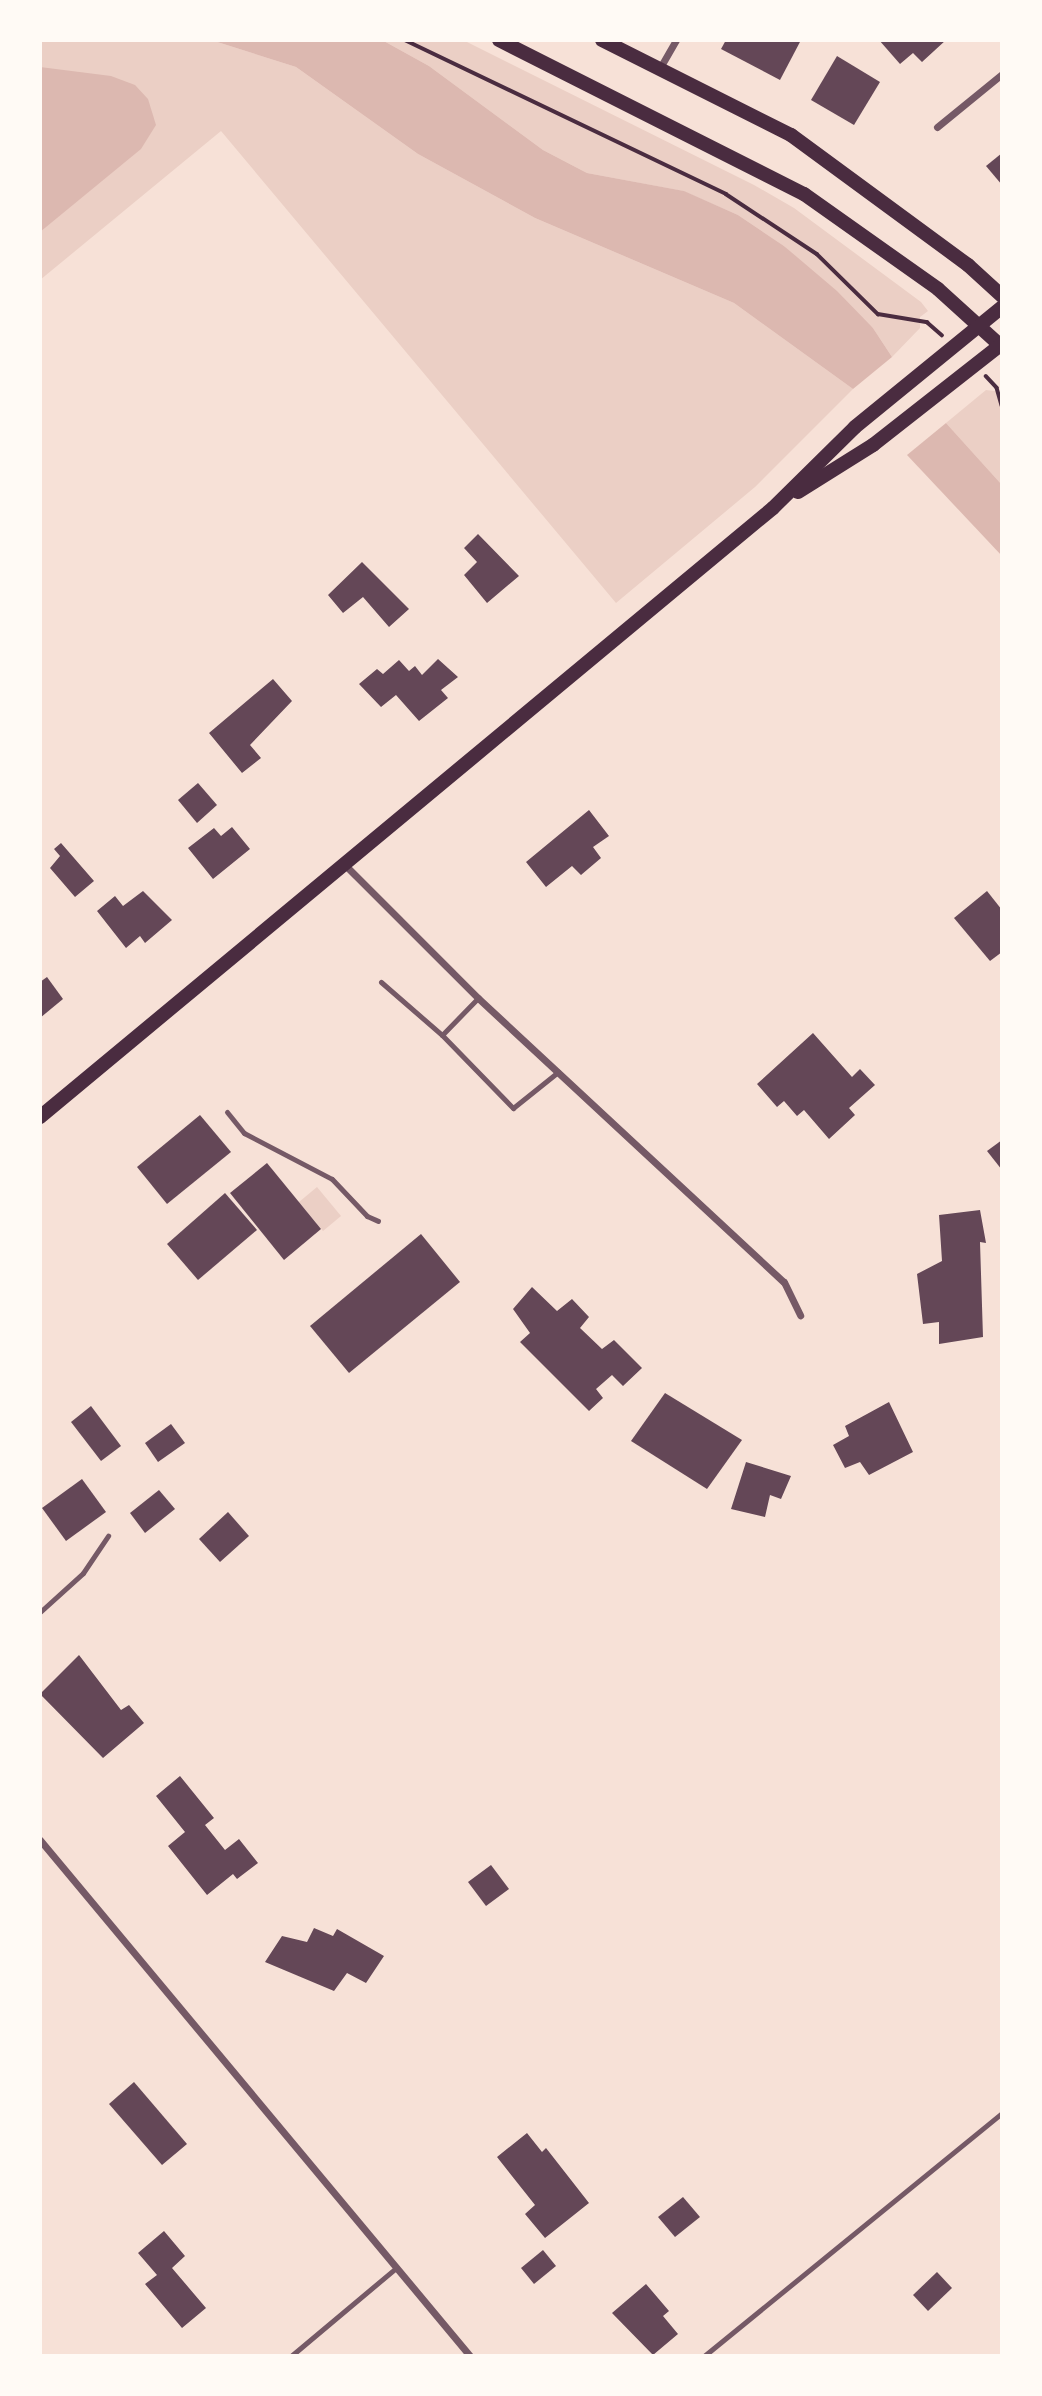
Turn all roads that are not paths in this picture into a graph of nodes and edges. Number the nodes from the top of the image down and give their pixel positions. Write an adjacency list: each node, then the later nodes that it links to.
1 (499, 40): 9 (main road)
2 (602, 40): 4 (main road)
3 (676, 40): 4 (street)
4 (661, 66): 7 (main road)
5 (1002, 74): 6 (street)
6 (937, 127)
7 (1002, 296)
8 (1002, 307): 9 (main road)
9 (979, 325): 10 (main road); 11 (main road)
10 (1001, 345): 11 (main road)
11 (773, 508): 12 (main road)
12 (344, 863): 14 (street); 18 (main road)
13 (381, 982): 15 (lane)
14 (478, 998): 15 (lane); 16 (street)
15 (442, 1035): 16 (lane)
16 (558, 1072): 20 (street)
17 (228, 1111): 19 (lane)
18 (40, 1117)
19 (378, 1221)
20 (800, 1315)
21 (108, 1536): 22 (lane)
22 (40, 1612)
23 (40, 1840): 25 (street)
24 (1002, 2113): 28 (lane)
25 (397, 2267): 26 (lane); 27 (street)
26 (291, 2356)
27 (470, 2356)
28 (704, 2356)

